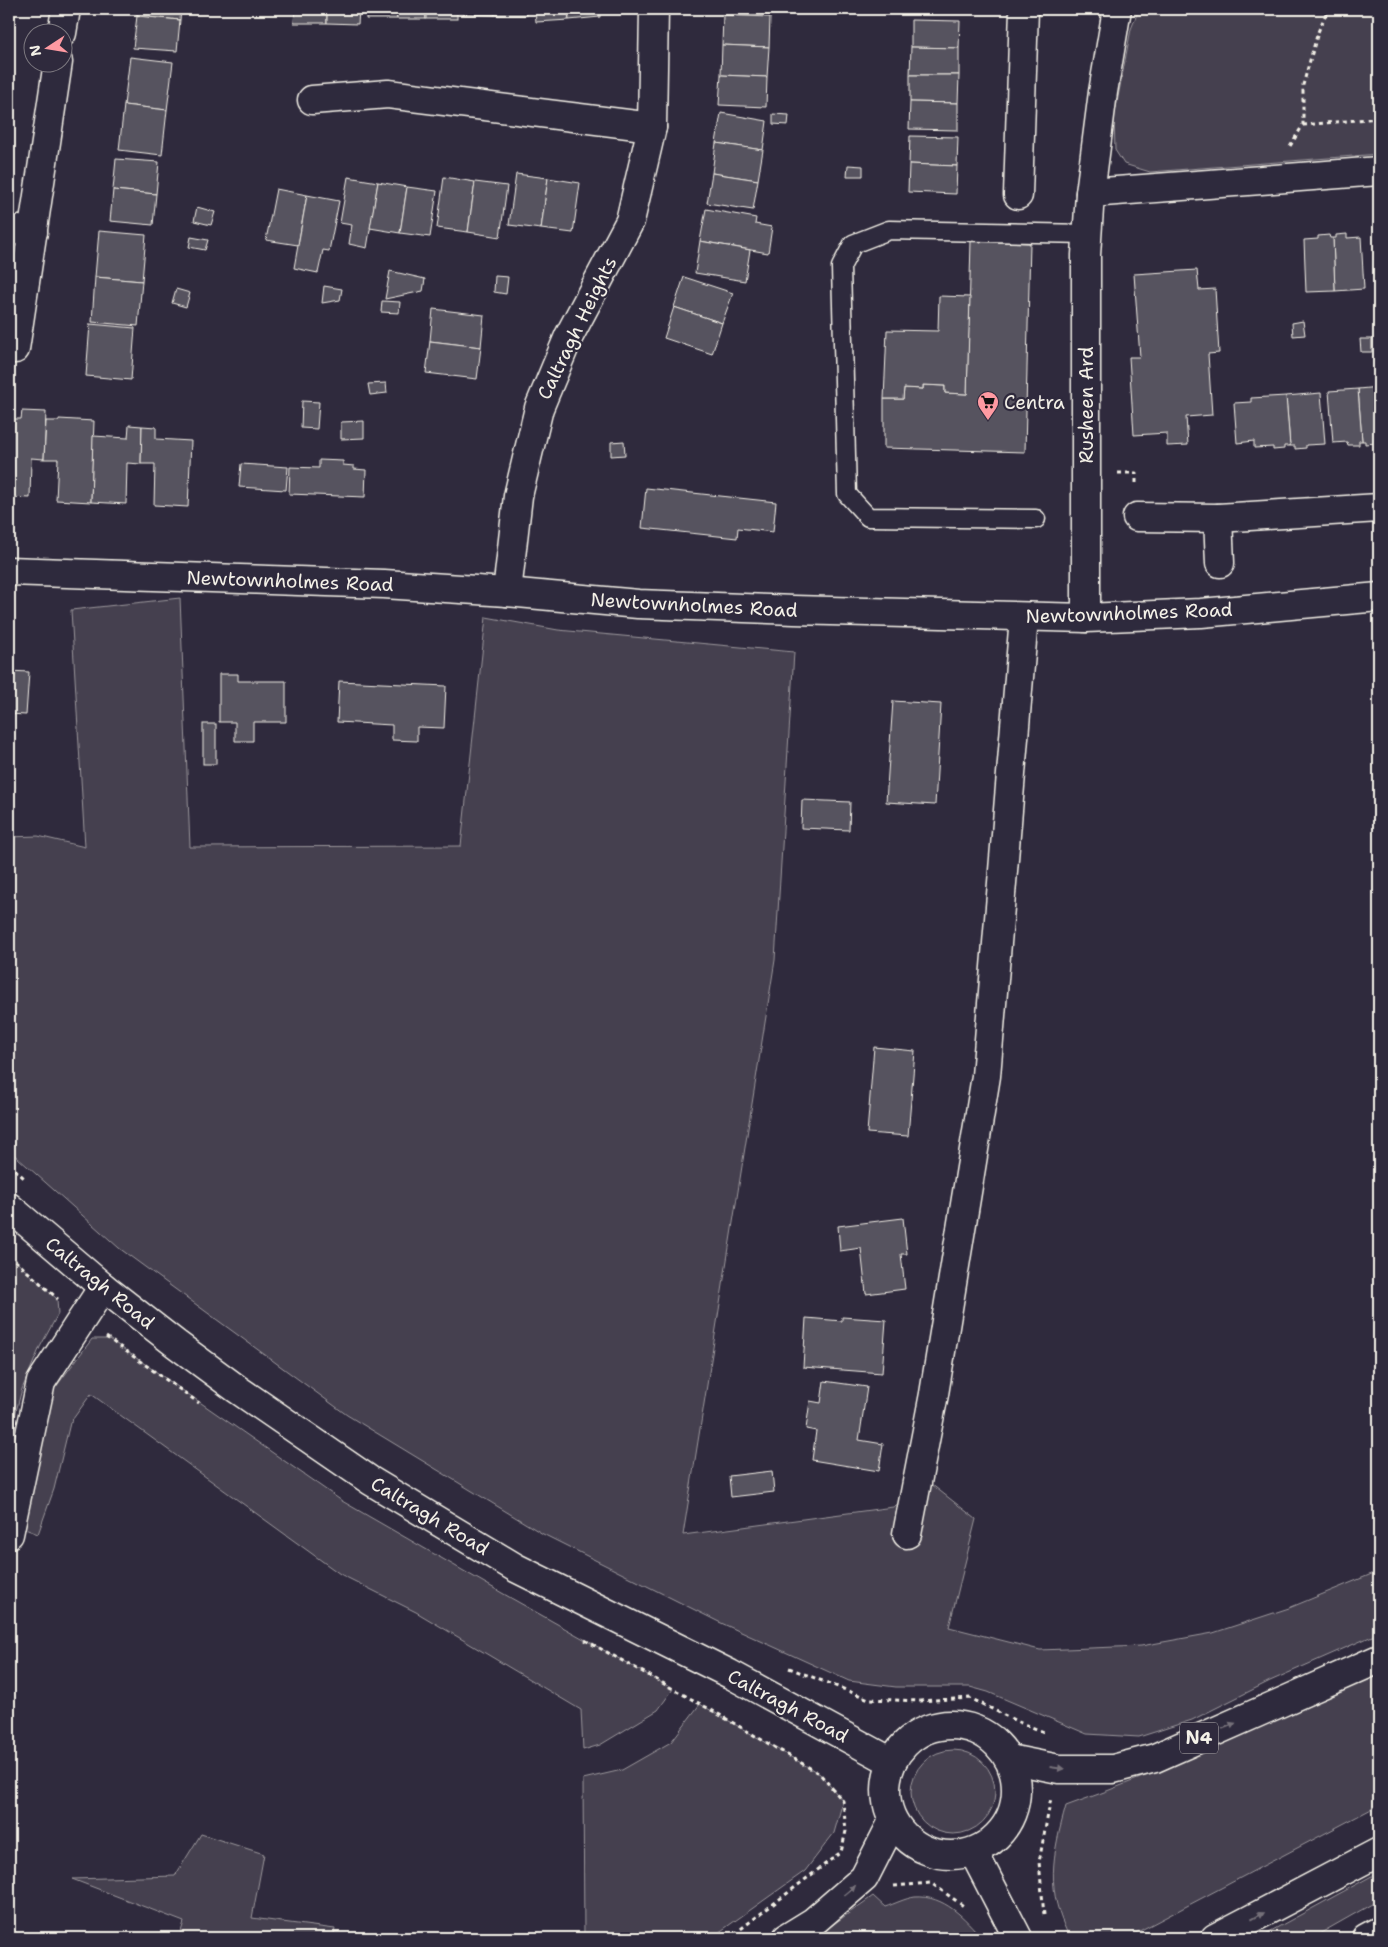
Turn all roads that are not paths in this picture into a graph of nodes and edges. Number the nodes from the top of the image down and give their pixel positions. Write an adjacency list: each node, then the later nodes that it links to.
1 (66, 9): 5 (main road)
2 (654, 9): 8 (main road, Caltragh Heights)
3 (1024, 9): 11 (main road)
4 (1117, 9): 10 (main road, Rusheen Ard)
5 (64, 22)
6 (56, 72): 12 (main road)
7 (312, 100): 8 (main road)
8 (652, 127): 21 (main road, Caltragh Heights)
9 (1379, 171): 10 (main road)
10 (1090, 193): 13 (main road, Rusheen Ard)
11 (1018, 195)
12 (21, 230): 14 (main road)
13 (1088, 234): 18 (lane); 24 (main road, Rusheen Ard)
14 (9, 348)
15 (1379, 508): 17 (main road)
16 (1137, 517): 17 (main road)
17 (1218, 518): 19 (main road)
18 (1036, 519)
19 (1220, 563)
20 (9, 571): 21 (main road, Newtownholmes Road)
21 (507, 592): 23 (main road, Newtownholmes Road)
22 (1379, 597): 24 (main road, Newtownholmes Road)
23 (1024, 617): 24 (main road, Newtownholmes Road); 28 (main road)
24 (1086, 618)
25 (9, 1207): 26 (main road, Caltragh Road)
26 (103, 1287): 27 (main road); 31 (main road, Caltragh Road)
27 (9, 1534)
28 (907, 1534)
29 (1379, 1660): 30 (main road, N4, one-way to 29)
30 (1009, 1759): 31 (main road); 34 (main road)
31 (892, 1762): 32 (main road)
32 (893, 1821): 34 (main road); 36 (main road, one-way to 32)
33 (1379, 1852): 38 (main road, one-way to 33)
34 (974, 1853): 37 (main road)
35 (1379, 1931): 39 (main road)
36 (787, 1938)
37 (1018, 1938)
38 (1215, 1938)
39 (1366, 1938)

